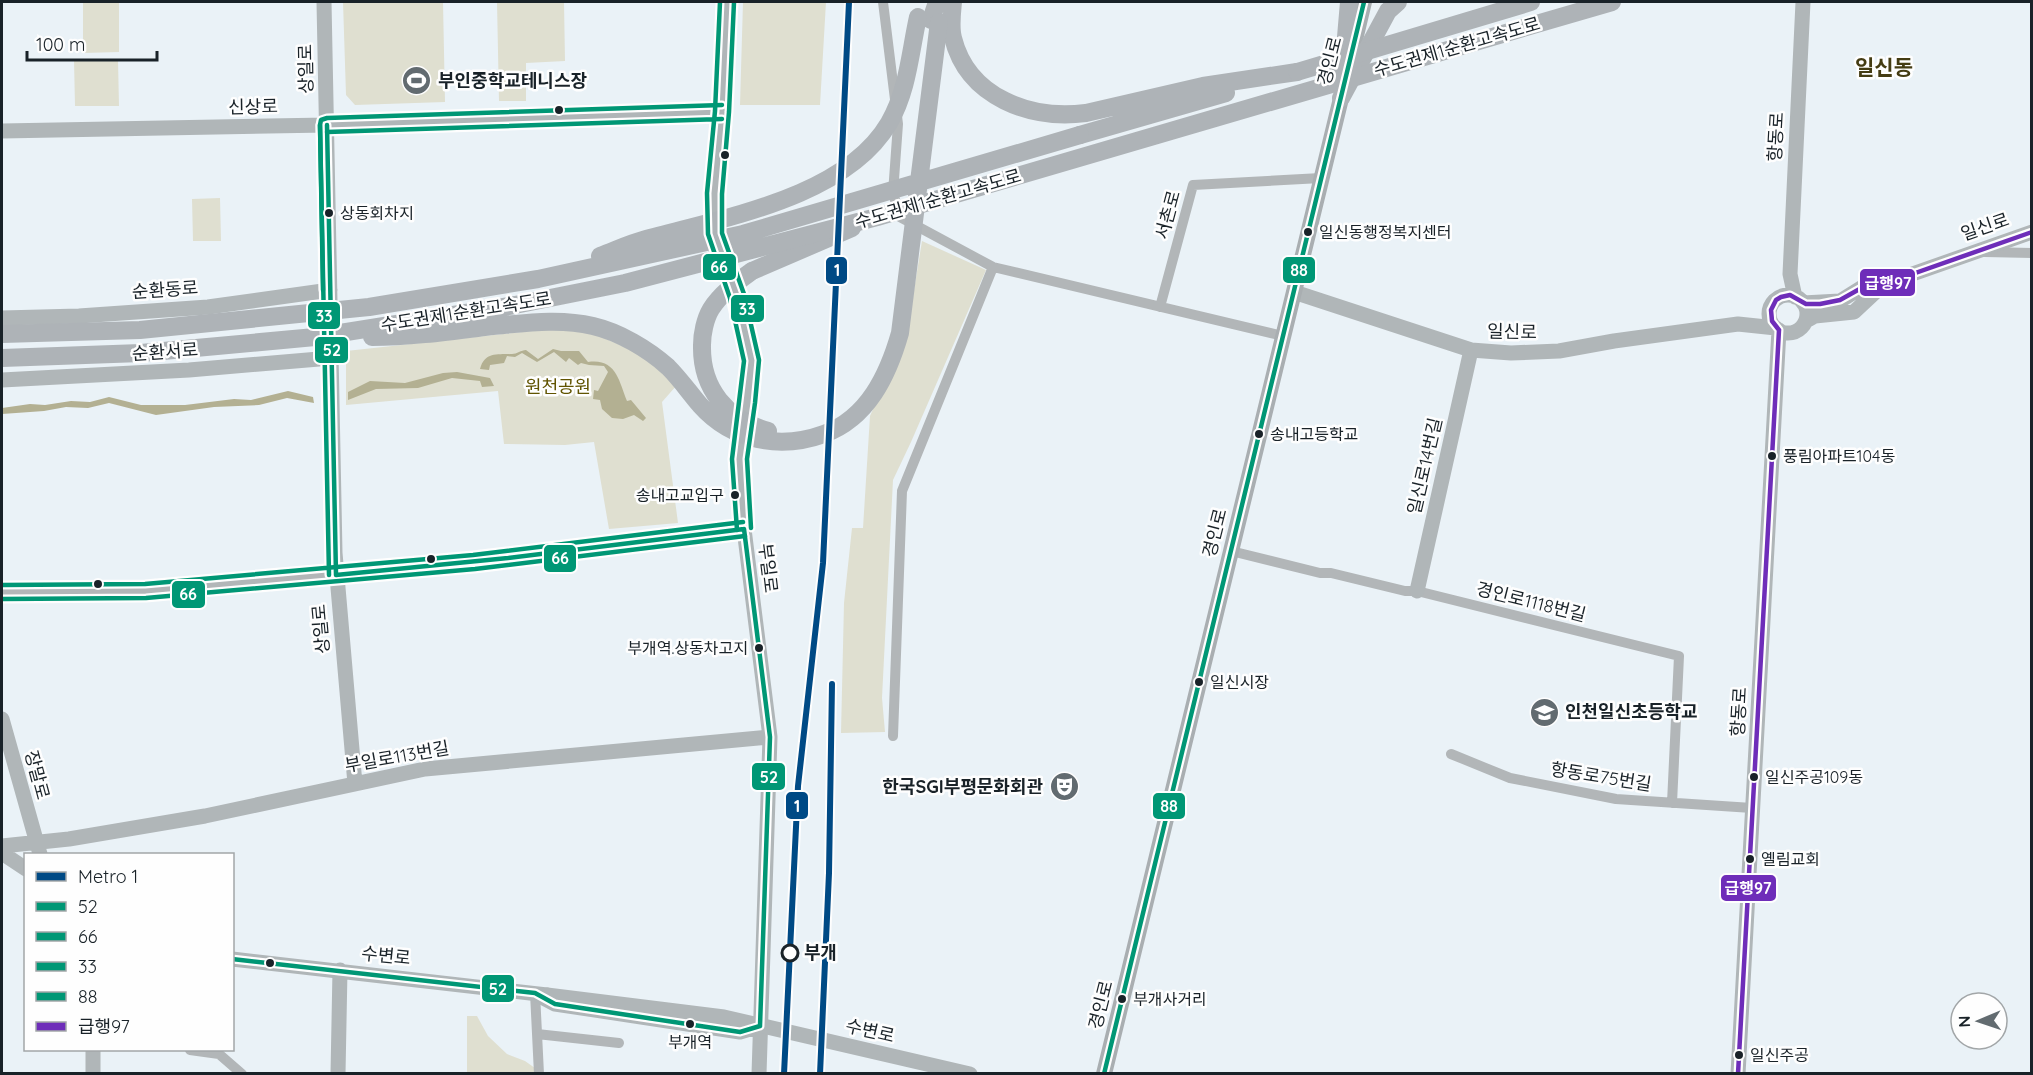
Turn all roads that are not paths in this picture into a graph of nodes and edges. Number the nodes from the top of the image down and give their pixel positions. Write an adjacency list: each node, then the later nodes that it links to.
1 (324, 2): 15 (street, 상일로)
2 (727, 2): 14 (street, 부일로)
3 (883, 2): 22 (street)
4 (937, 2): 11 (highway)
5 (1349, 2): 13 (highway)
6 (1364, 2): 13 (main road, 경인로)
7 (1398, 2): 13 (highway)
8 (1531, 2): 12 (highway, 수도권제1순환고속도로, bridge)
9 (1612, 2): 18 (highway, 수도권제1순환고속도로, bridge)
10 (1803, 2): 23 (street, 항동로)
11 (938, 12): 12 (highway); 18 (highway, bridge); 24 (highway, bridge); 37 (highway, bridge)
12 (1297, 72): 24 (highway, 수도권제1순환고속도로, bridge)
13 (1341, 98): 17 (main road, 경인로)
14 (722, 112): 15 (street, 신상로); 43 (street, 부일로)
15 (327, 125): 16 (street, 신상로); 26 (street, 상일로)
16 (2, 131)
17 (1321, 178): 27 (main road, 경인로); 30 (street, 서촌로)
18 (877, 217): 37 (highway, 수도권제1순환고속도로, bridge)
19 (2031, 232): 20 (street, 일신로)
20 (1976, 251): 21 (street); 25 (street, 일신로)
21 (2031, 253)
22 (993, 267): 30 (street); 49 (street)
23 (1790, 274): 28 (street, 항동로); 29 (street, 항동로)
24 (538, 279): 35 (highway, 수도권제1순환고속도로, bridge)
25 (1884, 284): 28 (street, 일신로); 32 (street, 일신로)
26 (330, 290): 31 (street, 순환동로); 40 (street, 상일로)
27 (1294, 292): 36 (main road, 경인로); 38 (street, 일신로)
28 (1799, 300): 29 (street); 32 (street)
29 (1774, 303): 33 (street, 일신로); 34 (street)
30 (1161, 307): 36 (street)
31 (2, 318)
32 (1806, 321): 34 (street)
33 (1738, 324): 34 (street, 일신로); 38 (street, 일신로); 39 (street)
34 (1783, 330): 39 (street, 항동로)
35 (2, 334)
36 (1283, 336): 44 (main road, 경인로)
37 (315, 337): 41 (highway, 수도권제1순환고속도로, bridge)
38 (1472, 350): 46 (street, 일신로14번길)
39 (1779, 354): 54 (street, 항동로)
40 (331, 357): 42 (street, 순환서로); 45 (street, 상일로)
41 (2, 358)
42 (2, 380)
43 (744, 529): 45 (street); 50 (street, 부일로)
44 (1231, 551): 46 (street, 경인로1118번길); 75 (main road, 경인로)
45 (336, 575): 47 (street); 52 (street, 상일로)
46 (1417, 591): 53 (street, 경인로1118번길)
47 (2, 592)
48 (2, 719): 57 (street, 장말로)
49 (893, 736)
50 (770, 737): 52 (street, 부일로113번길); 64 (street, 부일로)
51 (1450, 754): 53 (street, 항동로75번길)
52 (355, 784): 55 (street, 부일로113번길)
53 (1672, 803): 54 (street, 항동로75번길)
54 (1752, 808): 76 (street, 항동로)
55 (69, 839): 57 (street, 부일로113번길); 59 (street)
56 (2, 846): 57 (street)
57 (38, 849)
58 (2, 853): 60 (street)
59 (58, 853)
60 (24, 869)
61 (234, 958): 62 (street, 수변로)
62 (340, 970): 63 (street, 수변로); 71 (street)
63 (541, 994): 64 (street, 수변로); 65 (street); 74 (street, 수변로, bridge)
64 (760, 1026): 73 (street, 부일로)
65 (537, 1034): 66 (street); 72 (street)
66 (619, 1043)
67 (93, 1051): 69 (street)
68 (197, 1051): 70 (street)
69 (93, 1074)
70 (242, 1074)
71 (338, 1074)
72 (539, 1074)
73 (759, 1074)
74 (970, 1074)
75 (1104, 1074)
76 (1738, 1074)

